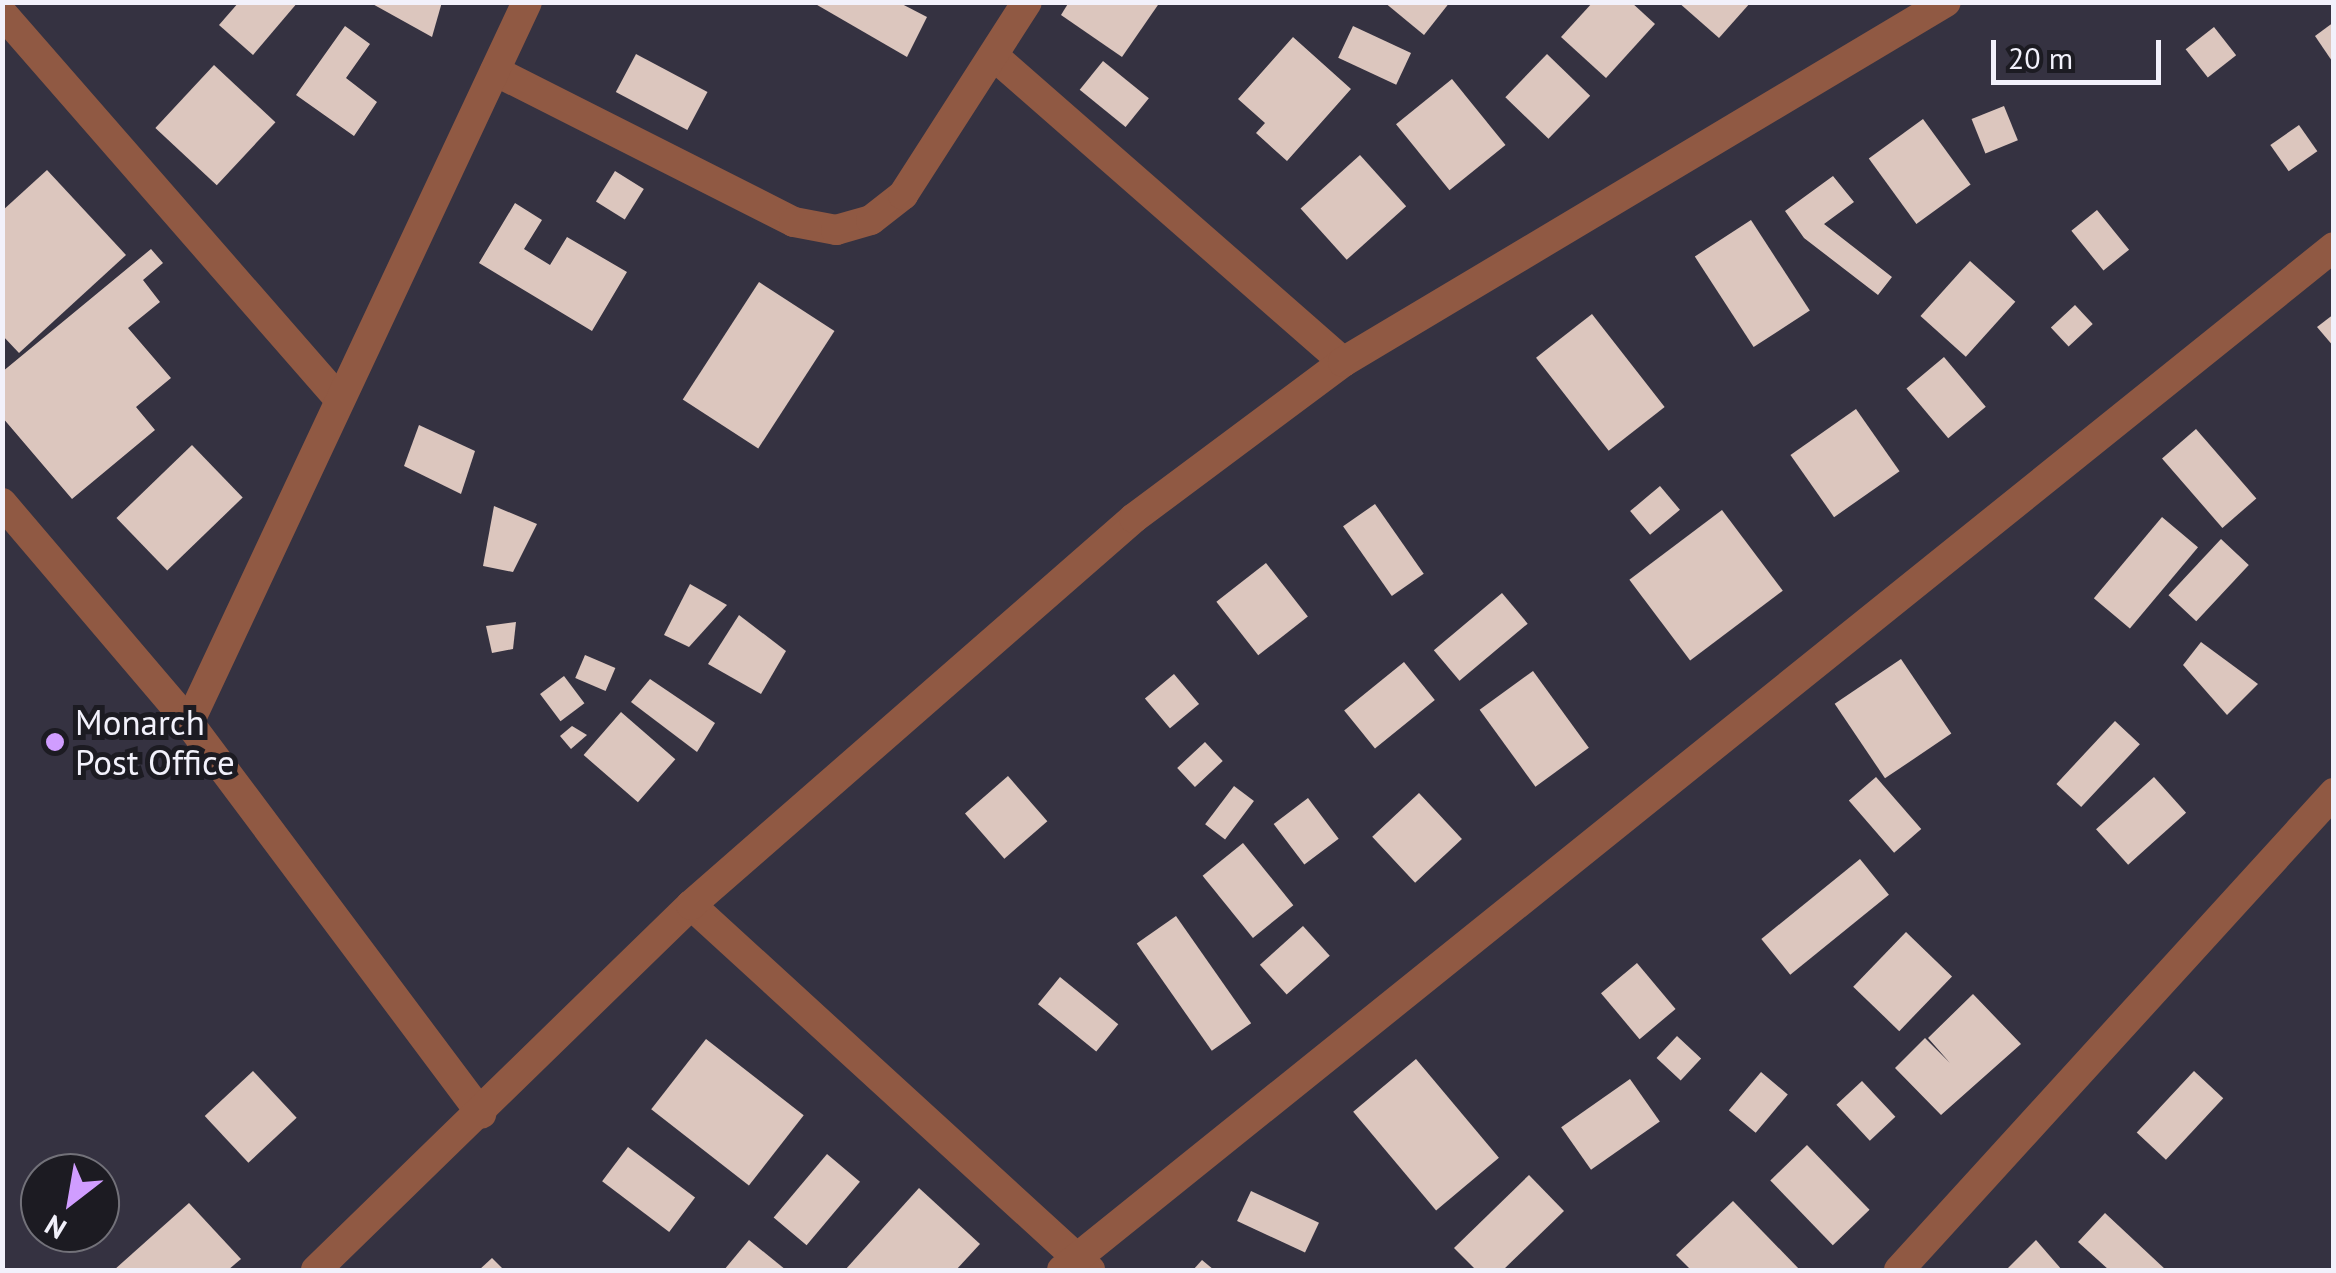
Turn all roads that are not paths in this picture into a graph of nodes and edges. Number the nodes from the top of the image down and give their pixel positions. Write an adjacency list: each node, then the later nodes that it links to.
1 (527, 2): 6 (street)
2 (1028, 2): 5 (street)
3 (1946, 2): 8 (street)
4 (2, 13): 9 (street)
5 (995, 57): 6 (street); 8 (street)
6 (495, 71): 9 (street)
7 (2334, 246): 15 (street)
8 (1343, 362): 13 (street)
9 (339, 400): 11 (street)
10 (2, 503): 11 (street)
11 (189, 723): 14 (street)
12 (2334, 793): 17 (street)
13 (691, 906): 14 (street); 15 (street)
14 (481, 1114): 16 (street)
15 (1076, 1266)
16 (316, 1270)
17 (1899, 1270)

